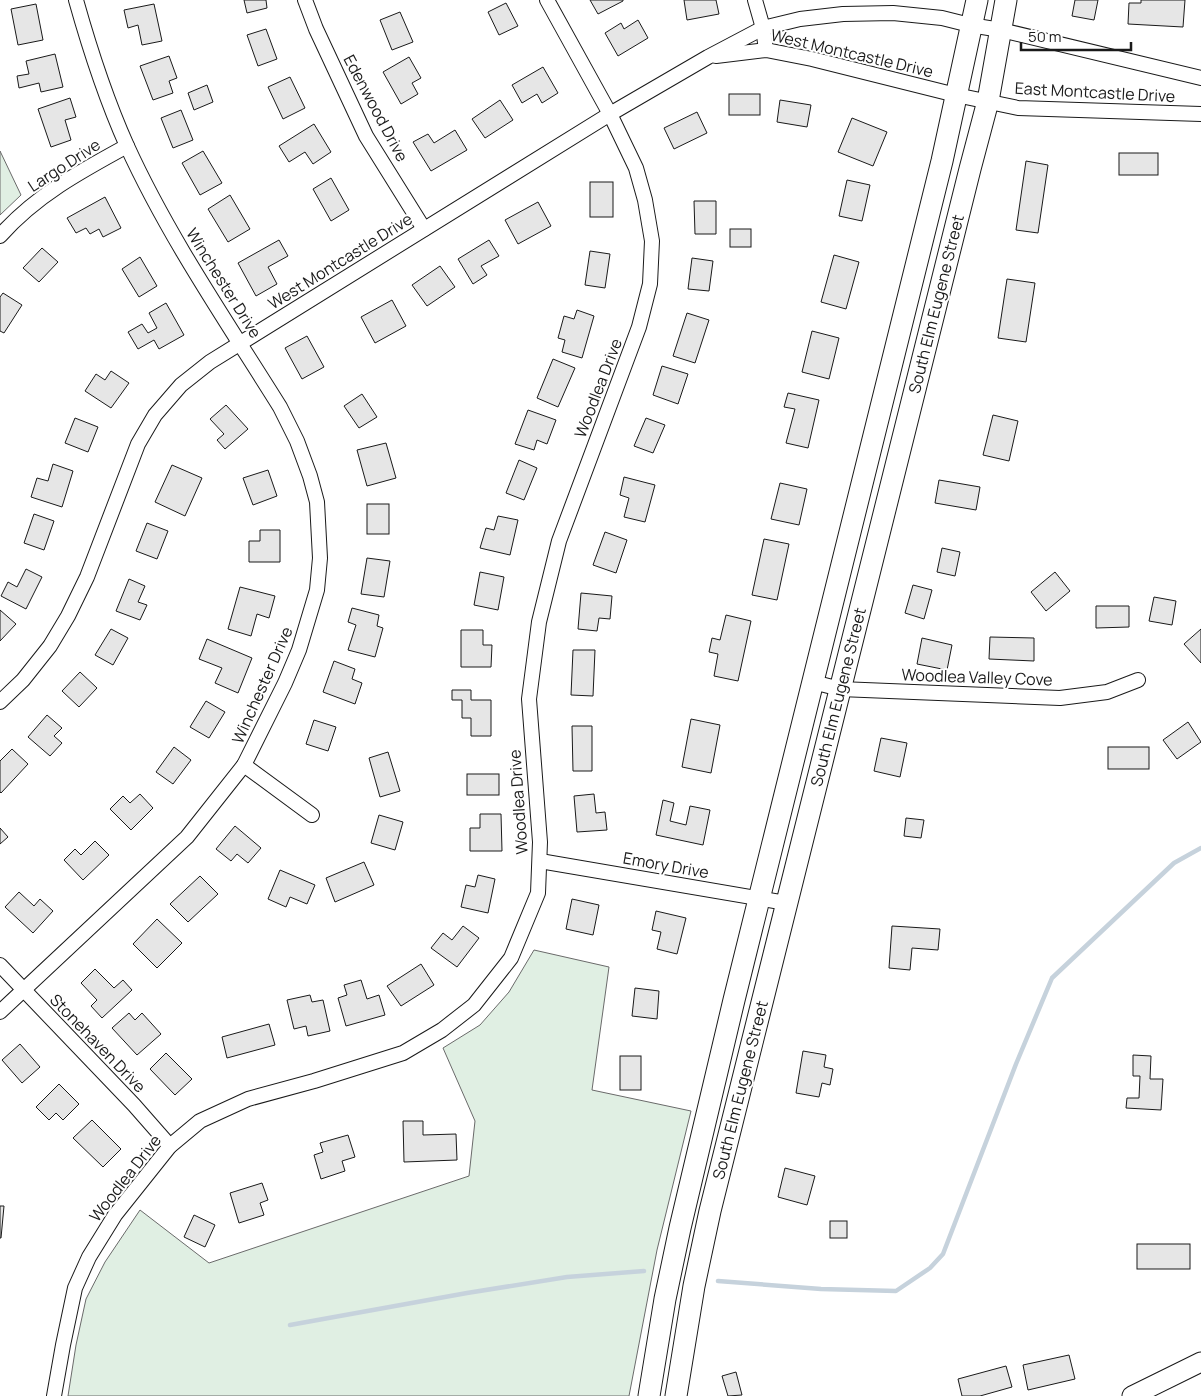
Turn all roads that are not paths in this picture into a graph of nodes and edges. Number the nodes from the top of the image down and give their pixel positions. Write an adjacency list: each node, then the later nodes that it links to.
1 (76, 0): 17 (street, Winchester Drive)
2 (305, 0): 18 (street, Edenwood Drive)
3 (547, 0): 15 (street, Woodlea Drive)
4 (756, 0): 8 (street)
5 (977, 0): 7 (main road, South Elm Eugene Street)
6 (1006, 0): 9 (main road, South Elm Eugene Street)
7 (972, 26): 8 (street, West Montcastle Drive); 9 (street, West Montcastle Drive); 13 (main road, South Elm Eugene Street)
8 (763, 28): 10 (street); 11 (street, West Montcastle Drive)
9 (1001, 30): 12 (street, East Montcastle Drive); 14 (main road, South Elm Eugene Street)
10 (766, 50): 11 (street, West Montcastle Drive); 13 (street, West Montcastle Drive)
11 (708, 57): 15 (street, West Montcastle Drive)
12 (1201, 78)
13 (956, 95): 14 (street, West Montcastle Drive); 22 (main road, South Elm Eugene Street)
14 (988, 101): 16 (street, East Montcastle Drive); 23 (main road, South Elm Eugene Street)
15 (610, 114): 18 (street, West Montcastle Drive); 27 (street, Woodlea Drive)
16 (1201, 114)
17 (127, 146): 19 (street, Largo Drive); 20 (street, Winchester Drive)
18 (424, 228): 20 (street, West Montcastle Drive)
19 (0, 236)
20 (241, 344): 24 (street, West Montcastle Drive); 25 (street, Winchester Drive)
21 (1138, 680): 23 (street, Woodlea Valley Cove)
22 (813, 682): 23 (street, Woodlea Valley Cove); 28 (main road, South Elm Eugene Street)
23 (840, 689): 29 (main road, South Elm Eugene Street)
24 (0, 702)
25 (244, 765): 26 (street); 31 (street, Winchester Drive)
26 (312, 815)
27 (540, 861): 28 (street, Emory Drive); 33 (street, Woodlea Drive)
28 (759, 899): 29 (street, Emory Drive); 36 (main road, South Elm Eugene Street)
29 (786, 903): 37 (main road, South Elm Eugene Street)
30 (0, 965): 31 (street, Stonehaven Drive)
31 (23, 990): 32 (street, Winchester Drive); 33 (street, Stonehaven Drive)
32 (0, 1012)
33 (170, 1146): 35 (street, Woodlea Drive)
34 (1201, 1362): 38 (street)
35 (54, 1396)
36 (649, 1396)
37 (676, 1396)
38 (1132, 1396)

